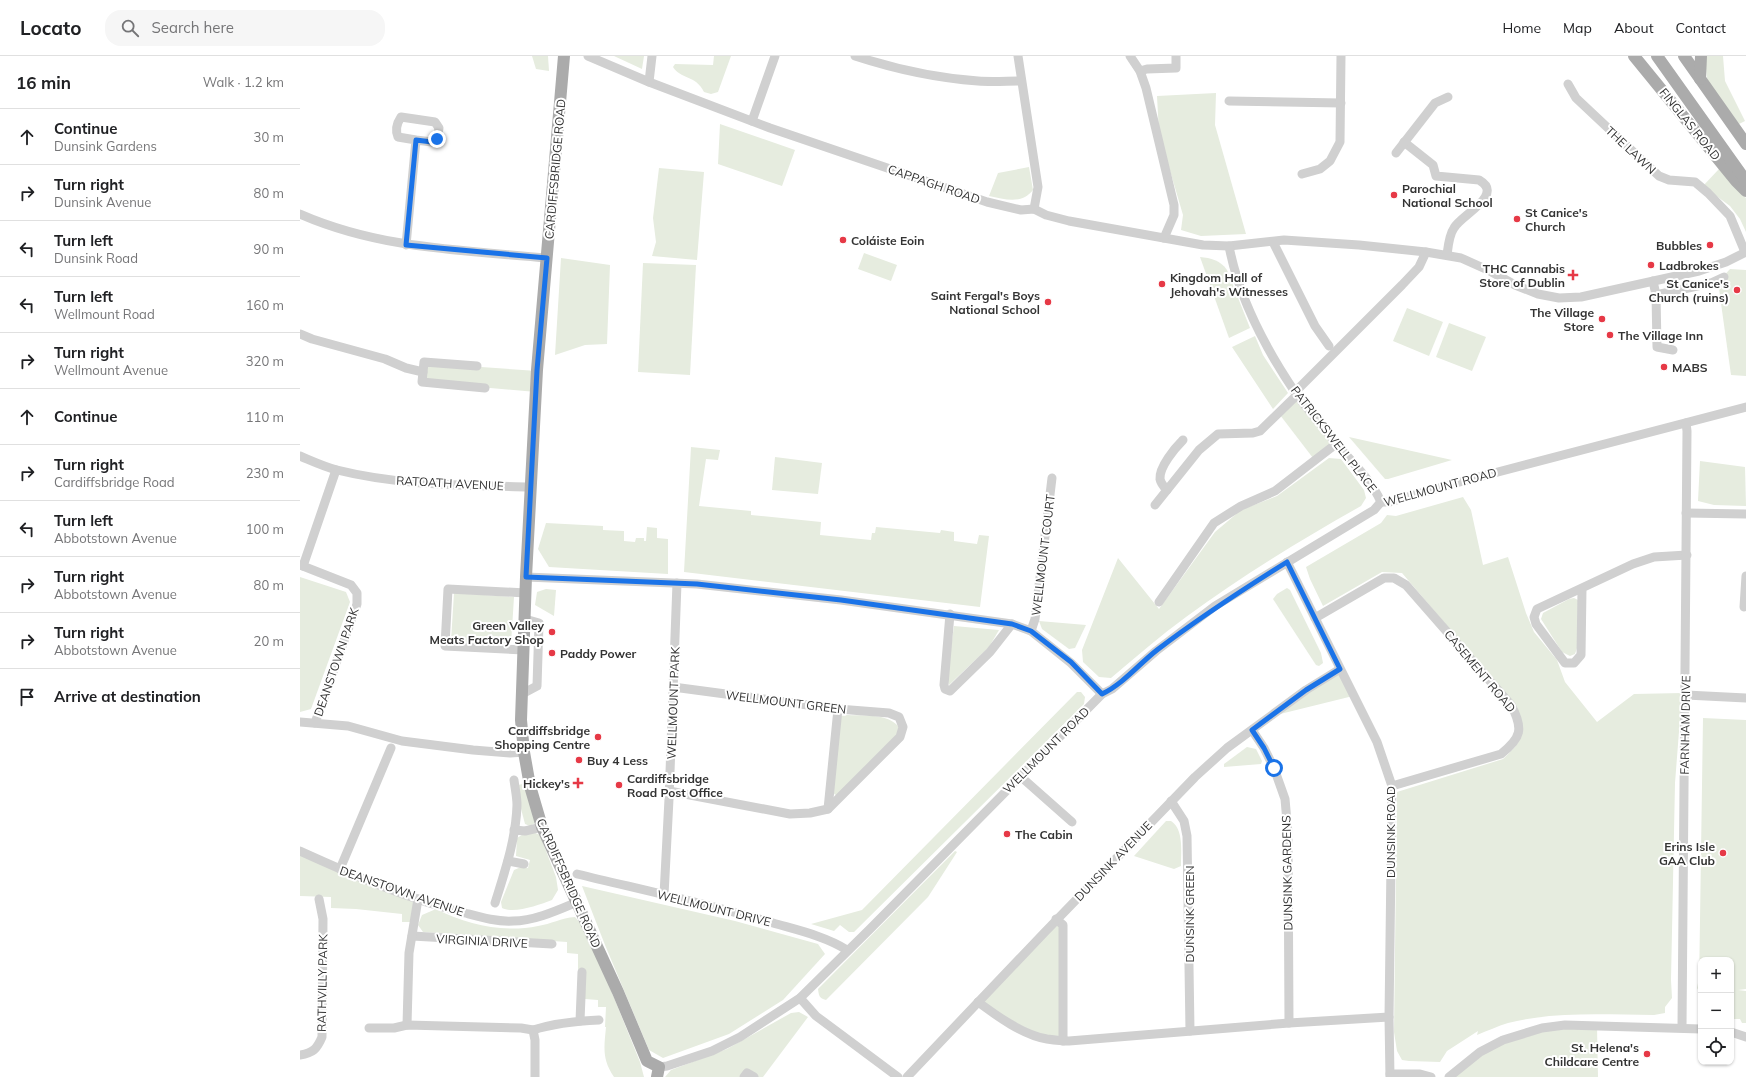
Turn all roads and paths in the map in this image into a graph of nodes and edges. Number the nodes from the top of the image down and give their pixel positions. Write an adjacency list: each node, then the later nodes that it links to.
1 (564, 56): 39 (main road, CARDIFFSBRIDGE ROAD)
2 (588, 56): 17 (street, CAPPAGH ROAD)
3 (652, 56): 17 (street)
4 (775, 56): 22 (street)
5 (855, 56): 16 (street)
6 (1018, 56): 16 (street)
7 (1130, 56): 14 (street)
8 (1176, 56): 14 (street)
9 (1341, 56): 21 (street)
10 (1634, 56): 29 (main road, FINGLAS ROAD)
11 (1657, 56): 28 (main road)
12 (1684, 56): 15 (main road)
13 (1700, 56): 15 (main road)
14 (1140, 71): 32 (street)
15 (1700, 79): 25 (main road)
16 (1021, 81): 30 (street)
17 (649, 82): 22 (street, CAPPAGH ROAD)
18 (1568, 84): 37 (street, THE LAWN)
19 (1448, 97): 24 (street)
20 (1229, 101): 21 (street)
21 (1341, 103): 27 (street)
22 (752, 121): 30 (street, CAPPAGH ROAD)
23 (416, 140): 23 (street); 34 (street)
24 (1404, 142): 26 (street); 38 (street)
25 (1746, 144)
26 (1396, 153)
27 (1302, 174)
28 (1746, 181)
29 (1746, 191)
30 (1034, 209): 32 (street, CAPPAGH ROAD)
31 (300, 214): 34 (street)
32 (1164, 238): 35 (street, CAPPAGH ROAD)
33 (1273, 242): 35 (street, CAPPAGH ROAD); 36 (street, CAPPAGH ROAD); 44 (street)
34 (406, 245): 39 (street)
35 (1229, 246): 49 (street, PATRICKSWELL PLACE)
36 (1426, 252): 38 (street, CAPPAGH ROAD); 49 (street)
37 (1745, 252): 41 (street, CAPPAGH ROAD)
38 (1447, 255): 41 (street, CAPPAGH ROAD)
39 (547, 258): 57 (main road, CARDIFFSBRIDGE ROAD)
40 (1724, 278): 42 (street)
41 (1653, 281): 42 (street)
42 (1656, 295): 45 (street)
43 (300, 334): 47 (street)
44 (1329, 346)
45 (1674, 350)
46 (477, 366): 47 (street)
47 (423, 372): 48 (street)
48 (485, 388)
49 (1296, 394): 53 (street, PATRICKSWELL PLACE); 58 (street)
50 (1746, 407): 51 (street, WELLMOUNT ROAD)
51 (1686, 423): 59 (street, WELLMOUNT ROAD); 61 (street, FARNHAM DRIVE)
52 (1183, 440): 58 (street)
53 (1336, 444): 59 (street, PATRICKSWELL PLACE); 71 (street)
54 (300, 456): 55 (street, RATOATH AVENUE)
55 (336, 470): 57 (street, RATOATH AVENUE); 65 (street)
56 (1052, 478): 77 (street, WELLMOUNT COURT)
57 (531, 487): 67 (main road, CARDIFFSBRIDGE ROAD)
58 (1167, 490): 60 (street)
59 (1381, 502): 64 (street, WELLMOUNT ROAD)
60 (1155, 505)
61 (1686, 513): 62 (street); 63 (street, FARNHAM DRIVE)
62 (1746, 514)
63 (1686, 555): 69 (street); 83 (street, FARNHAM DRIVE)
64 (1287, 562): 74 (street, DUNSINK ROAD); 82 (street, WELLMOUNT ROAD)
65 (301, 566): 87 (street, DEANSTOWN PARK)
66 (1746, 576): 72 (street)
67 (526, 577): 68 (street); 70 (main road, CARDIFFSBRIDGE ROAD)
68 (677, 583): 73 (street); 80 (street, WELLMOUNT PARK)
69 (1582, 589): 69 (street)
70 (526, 593): 75 (main road, CARDIFFSBRIDGE ROAD); 78 (street)
71 (1159, 602)
72 (1744, 606)
73 (950, 614): 76 (street); 76 (street)
74 (1315, 618): 79 (street, DUNSINK ROAD); 93 (street, CASEMENT ROAD)
75 (525, 619): 78 (main road, CARDIFFSBRIDGE ROAD); 81 (street)
76 (1012, 624): 77 (street)
77 (1031, 631): 82 (street)
78 (524, 650): 81 (main road, CARDIFFSBRIDGE ROAD)
79 (1340, 669): 88 (street, DUNSINK AVENUE); 93 (street, DUNSINK ROAD)
80 (673, 687): 85 (street, WELLMOUNT GREEN); 94 (street, WELLMOUNT PARK)
81 (522, 694): 90 (main road, CARDIFFSBRIDGE ROAD)
82 (1102, 694): 91 (street, WELLMOUNT ROAD)
83 (1686, 695): 84 (street); 122 (street, FARNHAM DRIVE)
84 (1746, 698)
85 (838, 709): 96 (street); 96 (street, WELLMOUNT GREEN)
86 (300, 722): 87 (street)
87 (315, 723): 90 (street)
88 (1252, 730): 95 (street, DUNSINK AVENUE); 120 (street, DUNSINK GARDENS)
89 (391, 748): 103 (street)
90 (524, 752): 98 (main road, CARDIFFSBRIDGE ROAD)
91 (1020, 776): 97 (street); 113 (street, WELLMOUNT ROAD)
92 (514, 780): 99 (street)
93 (1392, 786): 117 (street, DUNSINK ROAD)
94 (669, 791): 96 (street); 105 (street, WELLMOUNT PARK)
95 (1171, 802): 110 (street, DUNSINK AVENUE); 126 (street, DUNSINK GREEN)
96 (828, 808)
97 (1072, 822)
98 (542, 827): 99 (street); 108 (main road, CARDIFFSBRIDGE ROAD)
99 (514, 830): 101 (street)
100 (300, 851): 103 (street, DEANSTOWN AVENUE)
101 (508, 861): 102 (street); 109 (street)
102 (524, 864)
103 (340, 870): 107 (street, DEANSTOWN AVENUE)
104 (577, 874): 105 (street, WELLMOUNT DRIVE)
105 (664, 895): 113 (street, WELLMOUNT DRIVE)
106 (319, 899): 130 (street, RATHVILLY PARK)
107 (418, 899): 108 (street, DEANSTOWN AVENUE); 111 (street)
108 (577, 902): 131 (main road, CARDIFFSBRIDGE ROAD)
109 (495, 903)
110 (1056, 919): 116 (street, DUNSINK AVENUE); 129 (street)
111 (412, 936): 112 (street, VIRGINIA DRIVE); 121 (street)
112 (552, 944)
113 (847, 950): 115 (street, WELLMOUNT ROAD)
114 (582, 972): 119 (street)
115 (800, 998): 131 (street, WELLMOUNT ROAD); 134 (street)
116 (978, 1002): 129 (street); 135 (street, DUNSINK AVENUE)
117 (1389, 1017): 120 (street); 132 (street, DUNSINK ROAD)
118 (599, 1020): 119 (street)
119 (580, 1021): 125 (street)
120 (1289, 1023): 126 (street)
121 (407, 1025): 123 (street); 125 (street)
122 (1682, 1027): 124 (street); 137 (street)
123 (369, 1028)
124 (1698, 1029)
125 (533, 1030): 133 (street)
126 (1190, 1031): 129 (street)
127 (1734, 1033): 128 (street)
128 (1746, 1037)
129 (1062, 1041)
130 (300, 1055)
131 (658, 1072)
132 (1390, 1076): 136 (street)
133 (535, 1077)
134 (898, 1077)
135 (907, 1077)
136 (1430, 1077)
137 (1449, 1077)

